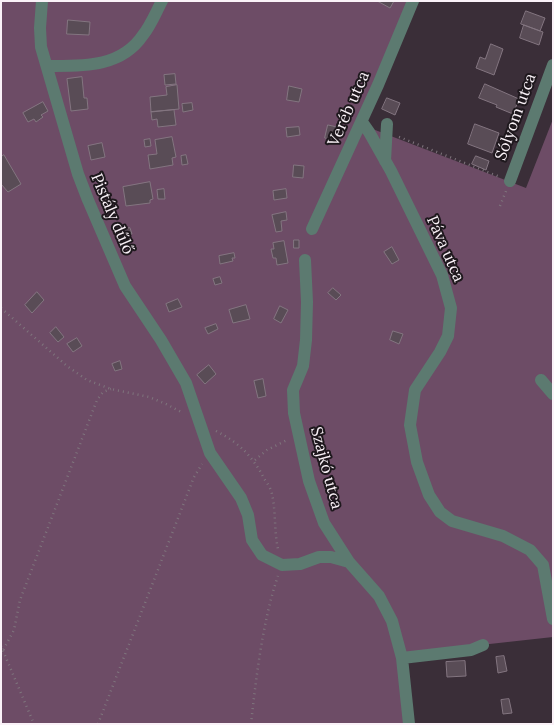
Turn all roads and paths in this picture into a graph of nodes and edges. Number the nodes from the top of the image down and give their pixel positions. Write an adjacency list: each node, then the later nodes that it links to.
1 (42, 1): 5 (street, Pistály dűlő)
2 (162, 1): 5 (street)
3 (413, 1): 6 (street, Veréb utca)
4 (553, 65): 9 (street, Sólyom utca)
5 (47, 66): 16 (street, Pistály dűlő)
6 (362, 122): 8 (street, Páva utca); 10 (street, Veréb utca)
7 (388, 128): 8 (street); 9 (path)
8 (385, 161): 22 (street, Páva utca)
9 (510, 181)
10 (312, 229)
11 (305, 260): 17 (street, Szajkó utca)
12 (1, 308): 14 (path)
13 (541, 380): 15 (street)
14 (111, 389): 16 (path); 24 (path)
15 (553, 394)
16 (199, 422): 18 (street, Pistály dűlő); 19 (path)
17 (300, 438): 19 (path); 20 (street, Szajkó utca)
18 (210, 452): 21 (street, Pistály dűlő); 28 (path)
19 (255, 460): 21 (path)
20 (349, 562): 21 (street); 26 (street, Szajkó utca)
21 (282, 565): 29 (path)
22 (553, 619)
23 (483, 645): 26 (street)
24 (2, 648): 25 (path); 27 (path)
25 (1, 654)
26 (402, 658): 30 (street, Szajkó utca)
27 (34, 724)
28 (98, 724)
29 (251, 724)
30 (409, 724)

